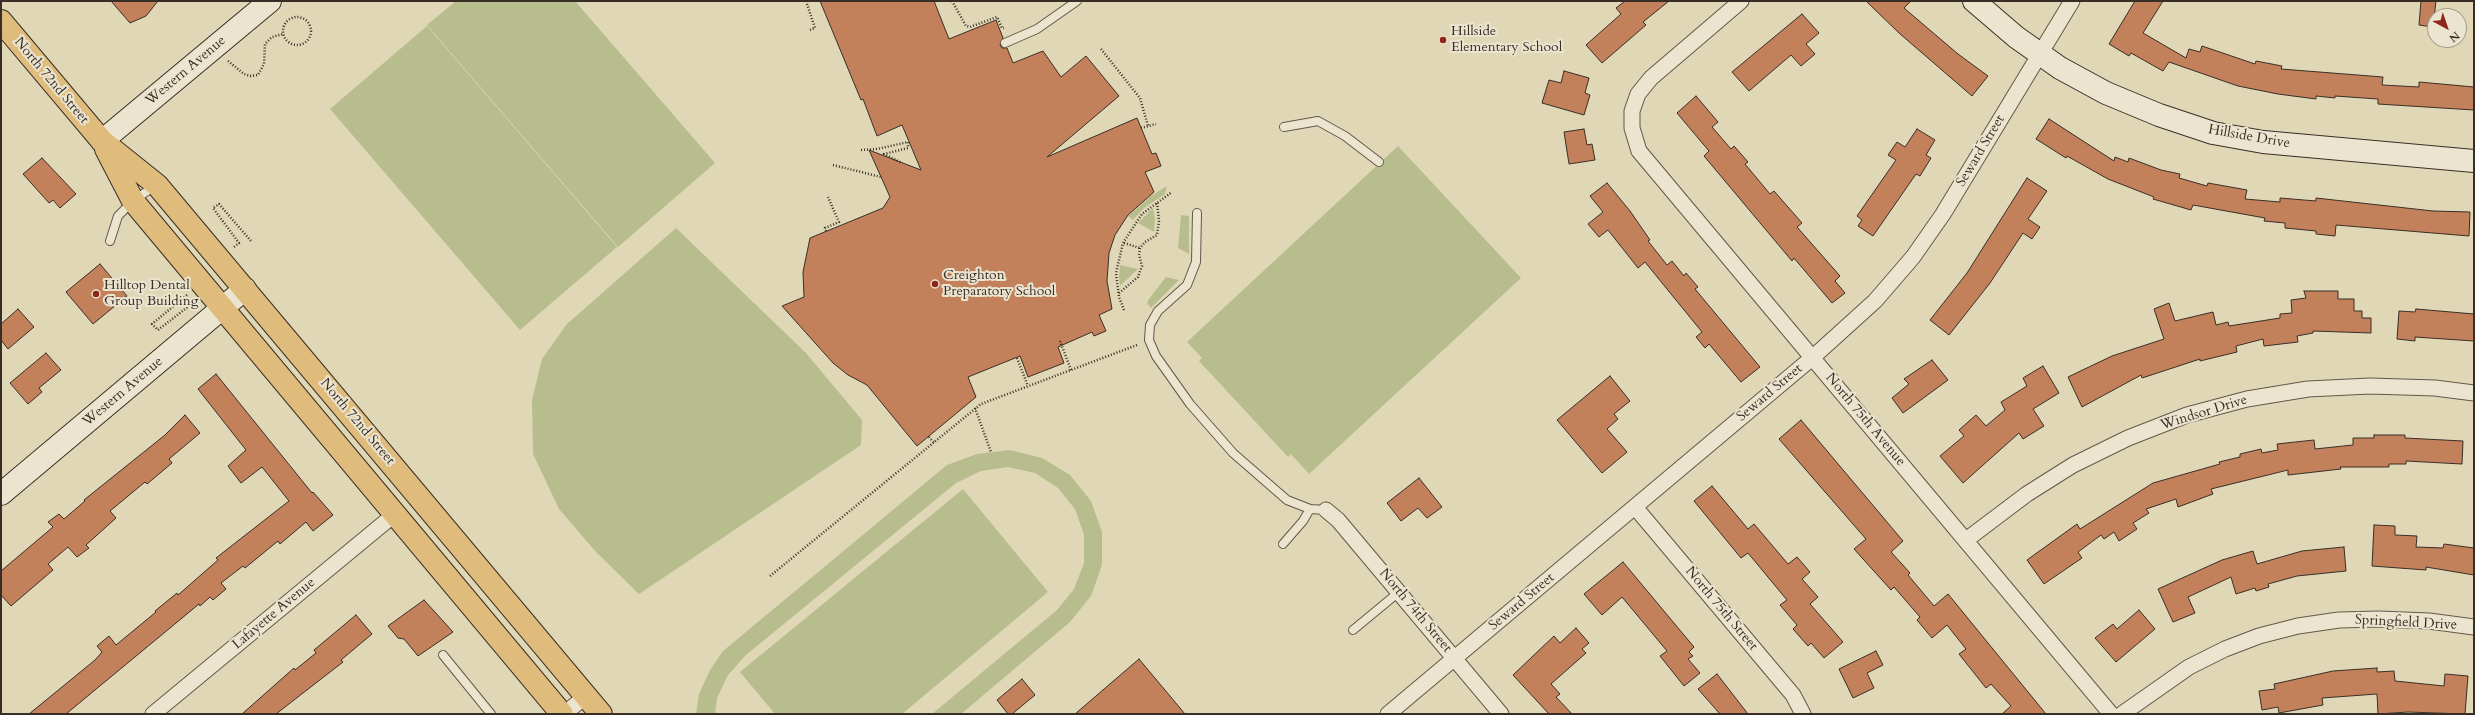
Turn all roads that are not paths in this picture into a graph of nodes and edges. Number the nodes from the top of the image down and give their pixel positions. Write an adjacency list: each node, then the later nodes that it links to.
1 (270, 1): 10 (street, Western Avenue)
2 (1077, 1): 7 (lane)
3 (1741, 1): 19 (street, North 75th Avenue)
4 (1974, 1): 8 (street, Hillside Drive)
5 (2072, 1): 8 (street, Seward Street)
6 (1, 21): 10 (main road, North 72nd Street)
7 (1009, 41)
8 (2040, 54): 11 (street, Hillside Drive); 19 (street, Seward Street)
9 (1284, 127): 12 (lane)
10 (102, 141): 13 (main road, North 72nd Street); 14 (main road, North 72nd Street)
11 (2474, 161)
12 (1379, 162)
13 (157, 185): 14 (lane); 17 (main road, North 72nd Street)
14 (133, 201): 16 (lane); 18 (main road, North 72nd Street)
15 (1197, 213): 23 (lane)
16 (110, 241)
17 (245, 289): 18 (street, Western Avenue); 33 (main road, North 72nd Street)
18 (223, 309): 21 (street, Western Avenue); 25 (main road, North 72nd Street)
19 (1812, 358): 22 (street, Seward Street); 26 (street, North 75th Avenue)
20 (2474, 393): 26 (street, Windsor Drive)
21 (1, 494)
22 (1635, 507): 32 (street, Seward Street); 40 (street, North 75th Street)
23 (1310, 509): 24 (lane); 27 (lane)
24 (1326, 510): 28 (street, North 74th Street)
25 (395, 514): 34 (street, Lafayette Avenue); 36 (main road, North 72nd Street)
26 (1966, 540): 41 (street, North 75th Avenue)
27 (1283, 544)
28 (1399, 592): 30 (lane); 32 (street, North 74th Street)
29 (2474, 627): 42 (street, Springfield Drive)
30 (1353, 630)
31 (443, 655): 35 (lane)
32 (1455, 658): 38 (street, Seward Street); 39 (street, North 74th Street)
33 (586, 696): 36 (street); 37 (main road, North 72nd Street)
34 (153, 714)
35 (491, 714)
36 (563, 714)
37 (601, 714)
38 (1388, 714)
39 (1501, 714)
40 (1803, 714)
41 (2111, 714)
42 (2122, 714)

